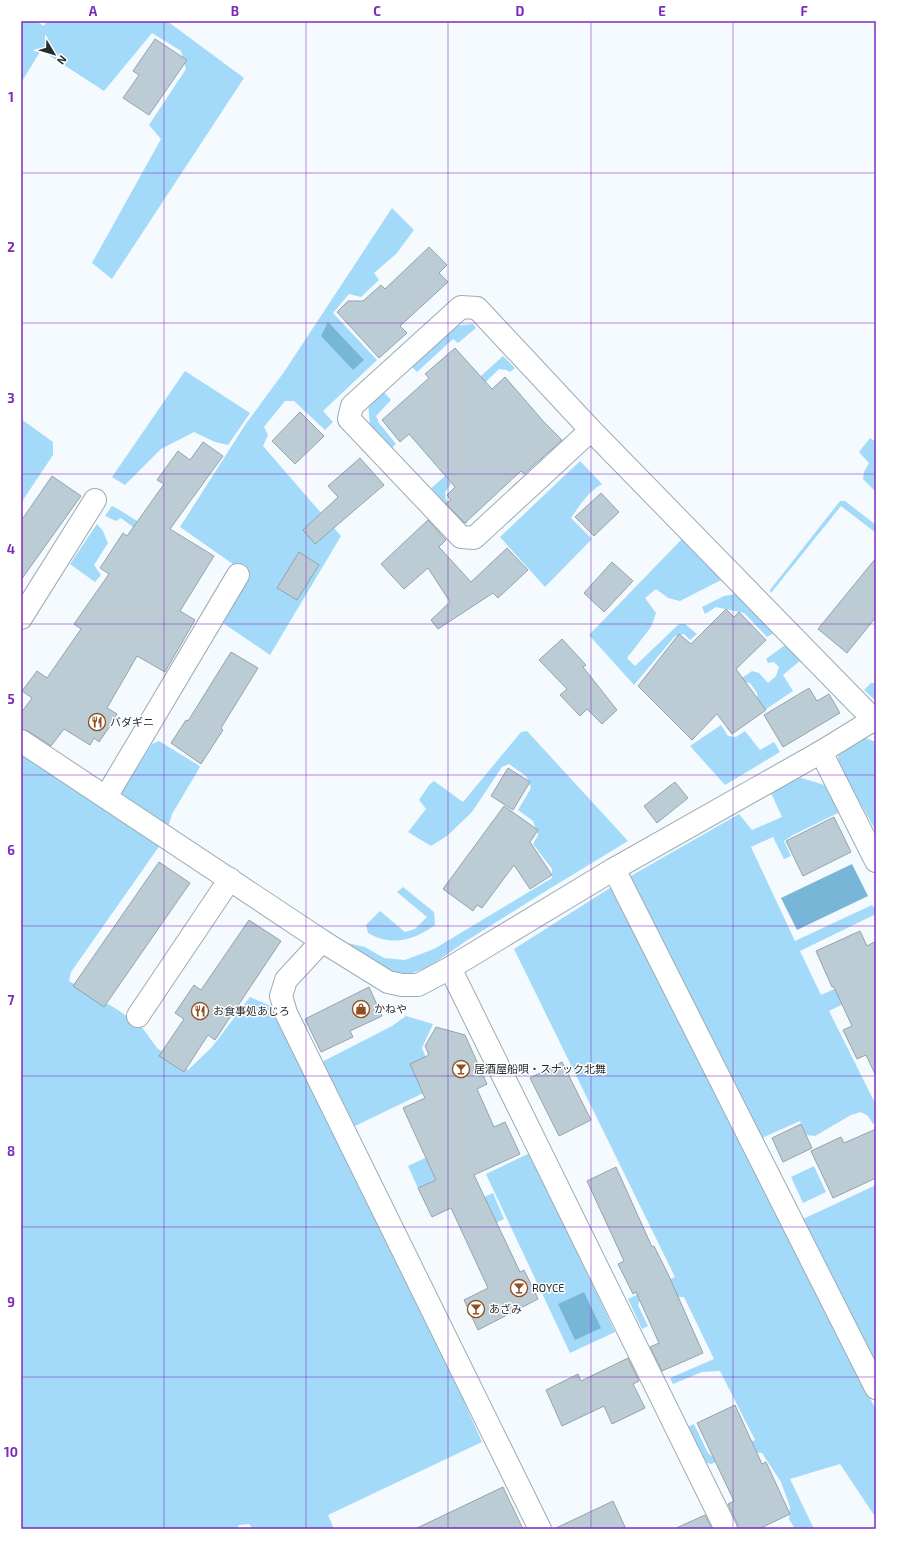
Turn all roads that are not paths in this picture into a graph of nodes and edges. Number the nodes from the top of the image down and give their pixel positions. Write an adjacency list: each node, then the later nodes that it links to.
1 (591, 430): 1 (street); 5 (street)
2 (95, 500): 4 (street)
3 (238, 575): 8 (street)
4 (21, 618)
5 (875, 721): 7 (street)
6 (21, 741): 8 (street)
7 (821, 752): 9 (street); 10 (street)
8 (106, 797): 11 (street)
9 (876, 862)
10 (614, 869): 13 (street); 15 (street)
11 (230, 879): 12 (street); 14 (street)
12 (322, 941): 13 (street); 16 (street)
13 (450, 968): 17 (street)
14 (138, 1016)
15 (876, 1388)
16 (540, 1529)
17 (726, 1529)

